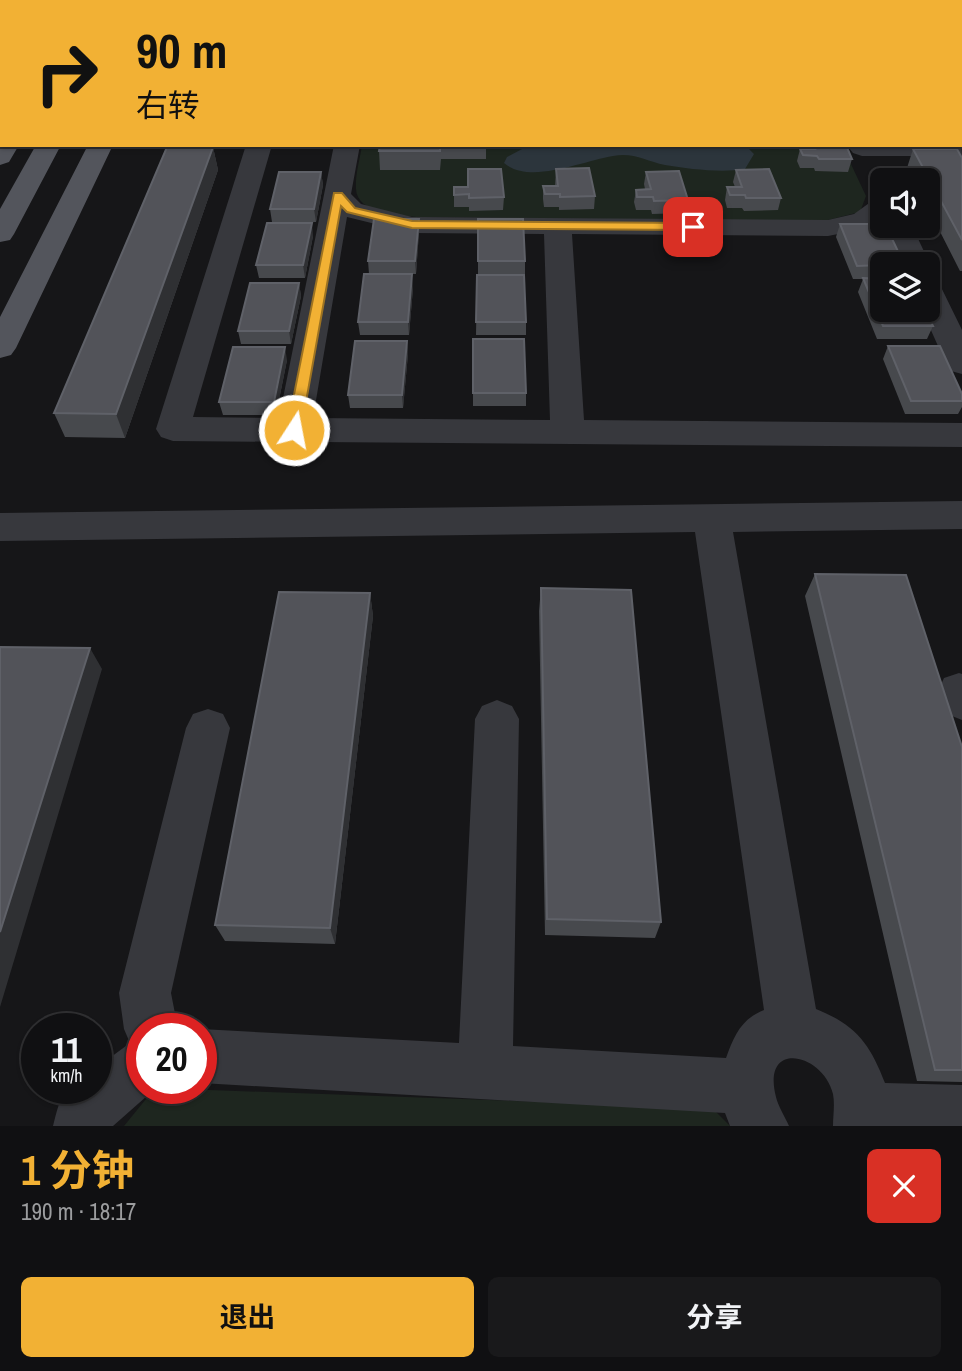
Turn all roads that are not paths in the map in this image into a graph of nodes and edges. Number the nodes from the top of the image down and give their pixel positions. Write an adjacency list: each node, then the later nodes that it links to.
1 (48, 147): 10 (main road)
2 (100, 147): 12 (main road)
3 (258, 147): 14 (street)
4 (347, 147): 8 (street)
5 (962, 148): 6 (street)
6 (891, 168)
7 (870, 187): 9 (street)
8 (338, 195): 9 (street); 14 (street)
9 (558, 226): 15 (street)
10 (0, 234)
11 (940, 315): 13 (street)
12 (0, 348)
13 (962, 364)
14 (294, 430): 15 (street)
15 (568, 432): 16 (street)
16 (962, 435)
17 (962, 515): 18 (street)
18 (712, 518): 19 (street); 23 (street)
19 (0, 527)
20 (497, 719): 25 (street)
21 (208, 728): 22 (street)
22 (148, 1013)
23 (793, 1028): 27 (street); 29 (street)
24 (217, 1057): 25 (street)
25 (485, 1073): 27 (street)
26 (126, 1079): 30 (street)
27 (753, 1107)
28 (962, 1113): 29 (street)
29 (861, 1118)
30 (81, 1126)

